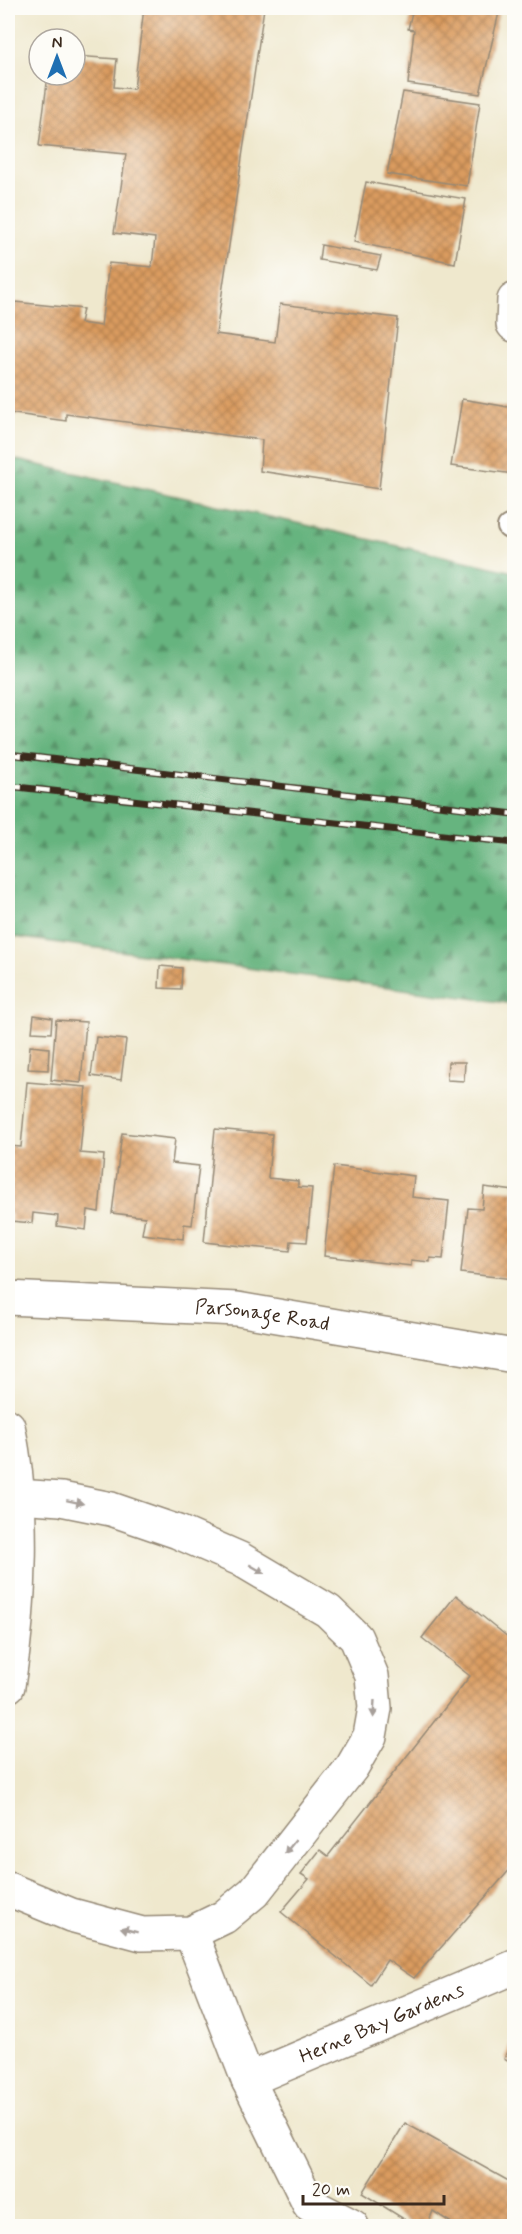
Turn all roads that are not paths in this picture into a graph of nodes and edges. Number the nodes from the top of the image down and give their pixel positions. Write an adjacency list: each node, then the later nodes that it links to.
1 (8, 1298): 2 (street, Parsonage Road)
2 (514, 1356)
3 (8, 1426): 4 (street)
4 (17, 1496): 5 (street); 7 (street, one-way to 7)
5 (8, 1686)
6 (8, 1889): 7 (street, one-way to 6)
7 (191, 1933): 9 (street)
8 (514, 1967): 9 (street, Herne Bay Gardens)
9 (248, 2080): 10 (street)
10 (352, 2226)

